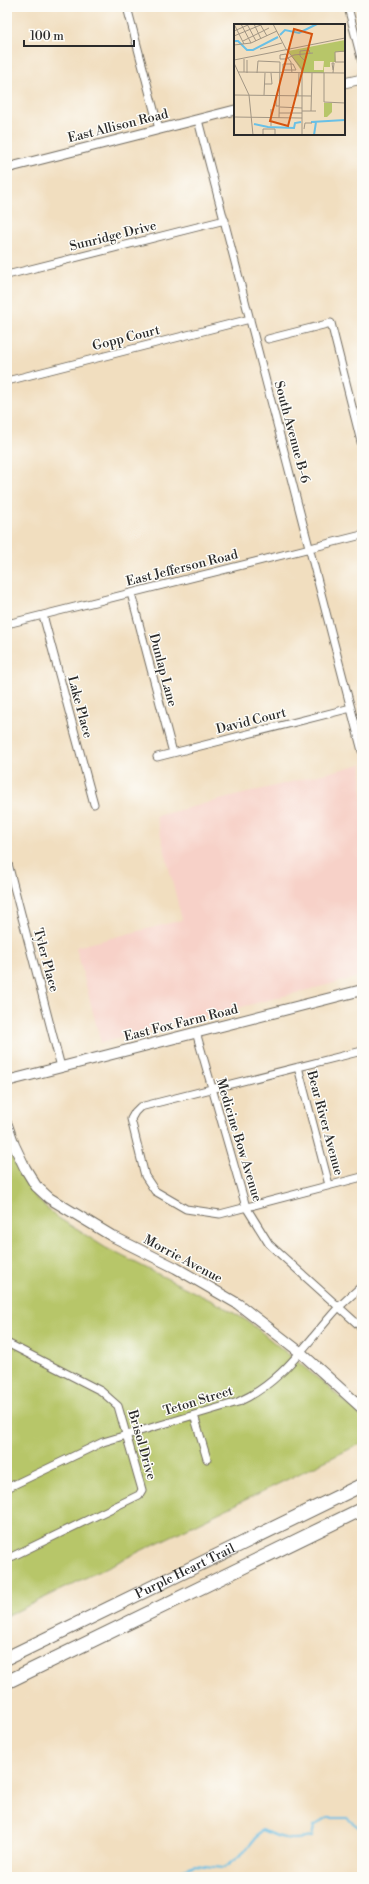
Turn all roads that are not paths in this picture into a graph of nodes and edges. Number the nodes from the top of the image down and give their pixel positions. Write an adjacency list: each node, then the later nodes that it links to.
1 (127, 7): 8 (street)
2 (348, 7): 3 (street)
3 (362, 62)
4 (362, 79): 5 (street)
5 (345, 83)
6 (234, 110): 7 (street, East Allison Road)
7 (198, 120): 8 (street, East Allison Road); 10 (street, South Avenue B-6)
8 (159, 128): 9 (street, East Allison Road)
9 (7, 168)
10 (225, 220): 11 (street, Sunridge Drive); 12 (street, South Avenue B-6)
11 (7, 275)
12 (250, 319): 14 (street, Gopp Court); 17 (street, South Avenue B-6)
13 (268, 339): 15 (street)
14 (7, 381)
15 (362, 446)
16 (362, 536): 17 (street, East Jefferson Road)
17 (310, 549): 18 (street, East Jefferson Road); 21 (street, South Avenue B-6)
18 (131, 593): 19 (street, East Jefferson Road); 23 (street, Dunlap Lane)
19 (43, 615): 20 (street, East Jefferson Road); 25 (street, Lake Place)
20 (7, 624)
21 (350, 708): 22 (street, South Avenue B-6); 23 (street, David Court)
22 (362, 751)
23 (173, 753): 24 (street, David Court)
24 (157, 757)
25 (94, 804)
26 (7, 860): 30 (street, Tyler Place)
27 (362, 990): 28 (main road, East Fox Farm Road)
28 (196, 1032): 30 (main road, East Fox Farm Road); 33 (street, Medicine Bow Avenue)
29 (362, 1050): 31 (street)
30 (61, 1067): 32 (main road, East Fox Farm Road)
31 (298, 1067): 33 (street); 36 (street, Bear River Avenue)
32 (7, 1081)
33 (212, 1089): 37 (street, Medicine Bow Avenue); 37 (street)
34 (7, 1125): 42 (main road, Morrie Avenue)
35 (362, 1177): 36 (street)
36 (329, 1185): 37 (street)
37 (246, 1207): 39 (street, Medicine Bow Avenue)
38 (362, 1286): 39 (street, Teton Street)
39 (338, 1307): 40 (street, Medicine Bow Avenue); 42 (street, Teton Street)
40 (362, 1328)
41 (7, 1343): 45 (street, Brisol Drive)
42 (300, 1352): 43 (main road, Morrie Avenue); 44 (street, Teton Street)
43 (362, 1408)
44 (194, 1415): 45 (street, Teton Street); 46 (street)
45 (127, 1435): 48 (street, Teton Street); 50 (street, Brisol Drive)
46 (207, 1459)
47 (362, 1485): 51 (highway, Purple Heart Trail)
48 (7, 1488)
49 (362, 1509): 52 (highway, Purple Heart Trail)
50 (7, 1559)
51 (7, 1658)
52 (7, 1682)

